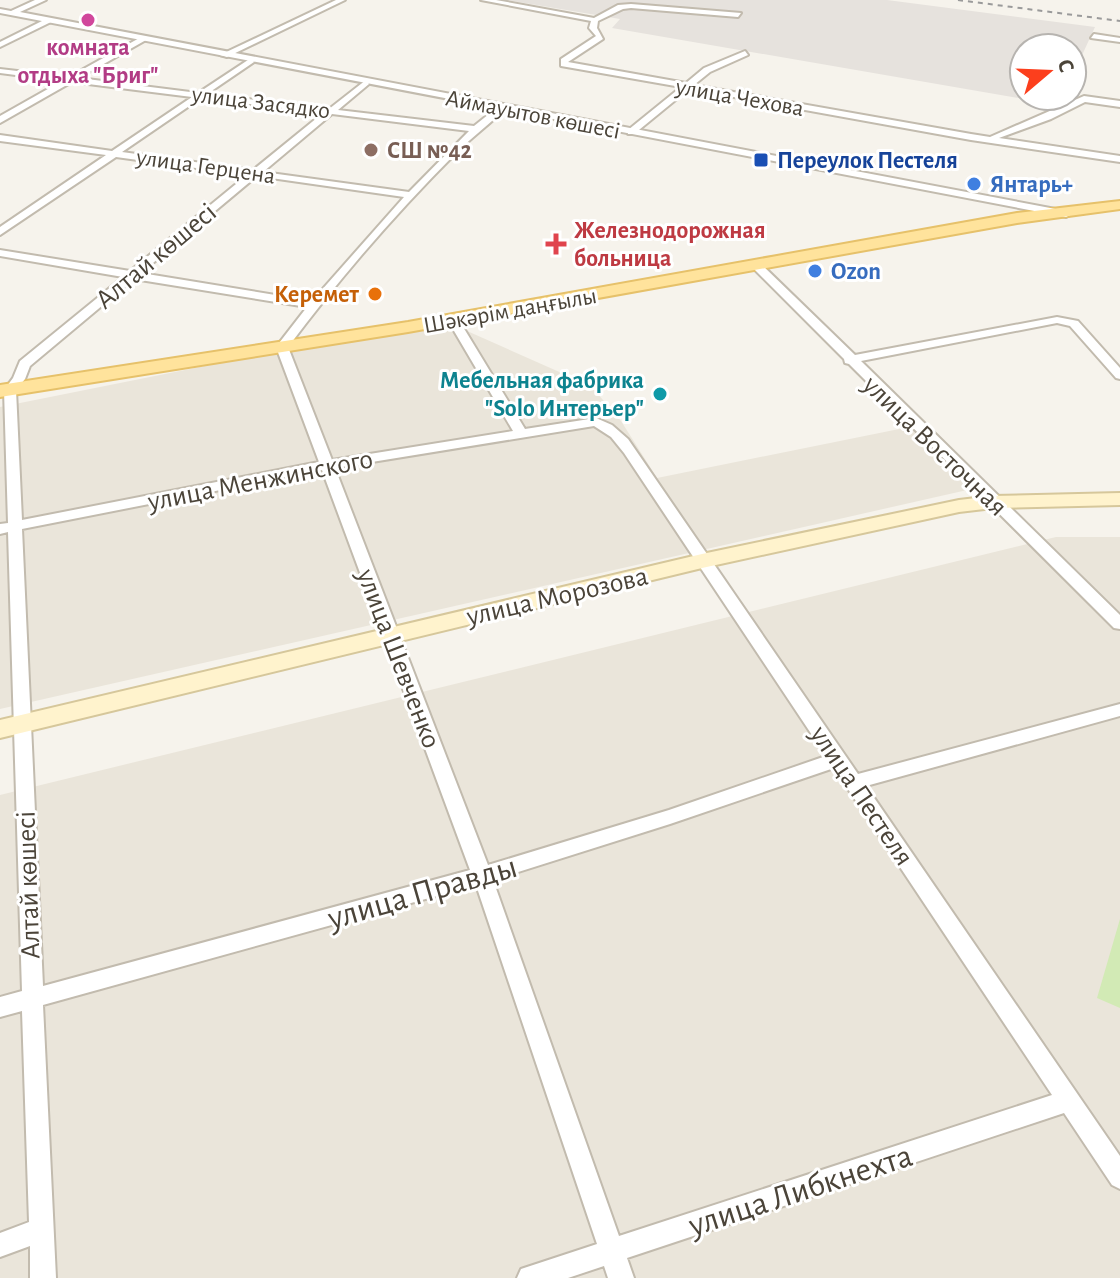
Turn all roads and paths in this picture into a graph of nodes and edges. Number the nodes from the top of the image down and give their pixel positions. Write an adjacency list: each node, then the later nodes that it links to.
1 (42, 0): 4 (street)
2 (342, 0): 14 (street)
3 (484, 0): 7 (street)
4 (6, 12): 6 (street); 8 (street, Аймауытов көшесі)
5 (738, 15): 7 (street)
6 (0, 19)
7 (595, 20): 19 (street, улица Чехова)
8 (49, 21): 10 (street, Аймауытов көшесі); 12 (street)
9 (1094, 36): 11 (street)
10 (143, 38): 14 (street, Аймауытов көшесі); 17 (street)
11 (1120, 40)
12 (0, 45)
13 (745, 53): 19 (street)
14 (224, 55): 15 (street, Аймауытов көшесі)
15 (251, 60): 18 (street, Аймауытов көшесі); 20 (street)
16 (0, 71): 17 (street, улица Засядко)
17 (70, 79): 20 (street, улица Засядко); 24 (street)
18 (366, 82): 22 (street, Аймауытов көшесі); 23 (street, Алтай көшесі)
19 (685, 87): 26 (street); 28 (street, улица Чехова)
20 (199, 95): 23 (street, улица Засядко); 29 (street)
21 (1120, 104): 28 (street, улица Чехова)
22 (502, 108): 25 (street); 26 (street, Аймауытов көшесі)
23 (331, 111): 25 (street, улица Засядко); 31 (street, Алтай көшесі)
24 (0, 120)
25 (475, 129): 33 (street)
26 (631, 132): 35 (street, Аймауытов көшесі)
27 (0, 138): 29 (street, улица Герцена)
28 (982, 139): 30 (street, улица Чехова)
29 (113, 154): 31 (street, улица Герцена); 38 (street)
30 (1120, 159)
31 (255, 173): 33 (street, улица Герцена); 41 (street, Алтай көшесі)
32 (1120, 193): 35 (main road, Шәкәрім даңғылы)
33 (411, 195): 42 (street)
34 (1120, 205): 36 (main road, Шәкәрім даңғылы)
35 (1033, 208): 36 (street, Аймауытов көшесі); 37 (main road, Шәкәрім даңғылы)
36 (1066, 214): 37 (main road, Шәкәрім даңғылы)
37 (1017, 218): 40 (main road, Шәкәрім даңғылы)
38 (0, 232)
39 (0, 253): 41 (street)
40 (755, 264): 43 (main road, Шәкәрім даңғылы); 45 (street, улица Восточная)
41 (129, 276): 42 (street); 47 (street, Алтай көшесі)
42 (313, 305): 44 (street)
43 (453, 319): 44 (main road, Шәкәрім даңғылы); 49 (street)
44 (282, 347): 47 (main road, Шәкәрім даңғылы); 50 (street, улица Шевченко)
45 (849, 360): 46 (street); 52 (street, улица Восточная)
46 (1120, 375)
47 (3, 391): 53 (street, Алтай көшесі)
48 (596, 422): 49 (street, улица Менжинского); 54 (street, улица Пестеля)
49 (521, 434): 50 (street, улица Менжинского)
50 (327, 465): 53 (street, улица Менжинского); 56 (street, улица Шевченко)
51 (1120, 499): 52 (main road, улица Морозова)
52 (993, 502): 54 (main road, улица Морозова); 55 (street, улица Восточная)
53 (8, 527): 58 (street, Алтай көшесі)
54 (702, 561): 56 (main road, улица Морозова); 59 (street, улица Пестеля)
55 (1120, 624)
56 (390, 635): 58 (main road, улица Морозова); 61 (street, улица Шевченко)
57 (1120, 710): 60 (street)
58 (10, 727): 62 (street, Алтай көшесі)
59 (839, 759): 60 (street, улица Пестеля); 61 (street, улица Правды)
60 (855, 782): 64 (street, улица Пестеля)
61 (482, 875): 62 (street, улица Правды); 68 (street, улица Шевченко)
62 (32, 999): 63 (street, улица Правды); 66 (street, Алтай көшесі)
63 (0, 1007)
64 (1070, 1100): 65 (street, улица Пестеля); 68 (street, улица Либкнехта)
65 (1120, 1177)
66 (40, 1230): 67 (street); 69 (street, Алтай көшесі)
67 (0, 1245)
68 (612, 1251): 70 (street, улица Либкнехта); 71 (street, улица Шевченко)
69 (43, 1278)
70 (530, 1278)
71 (621, 1278)

